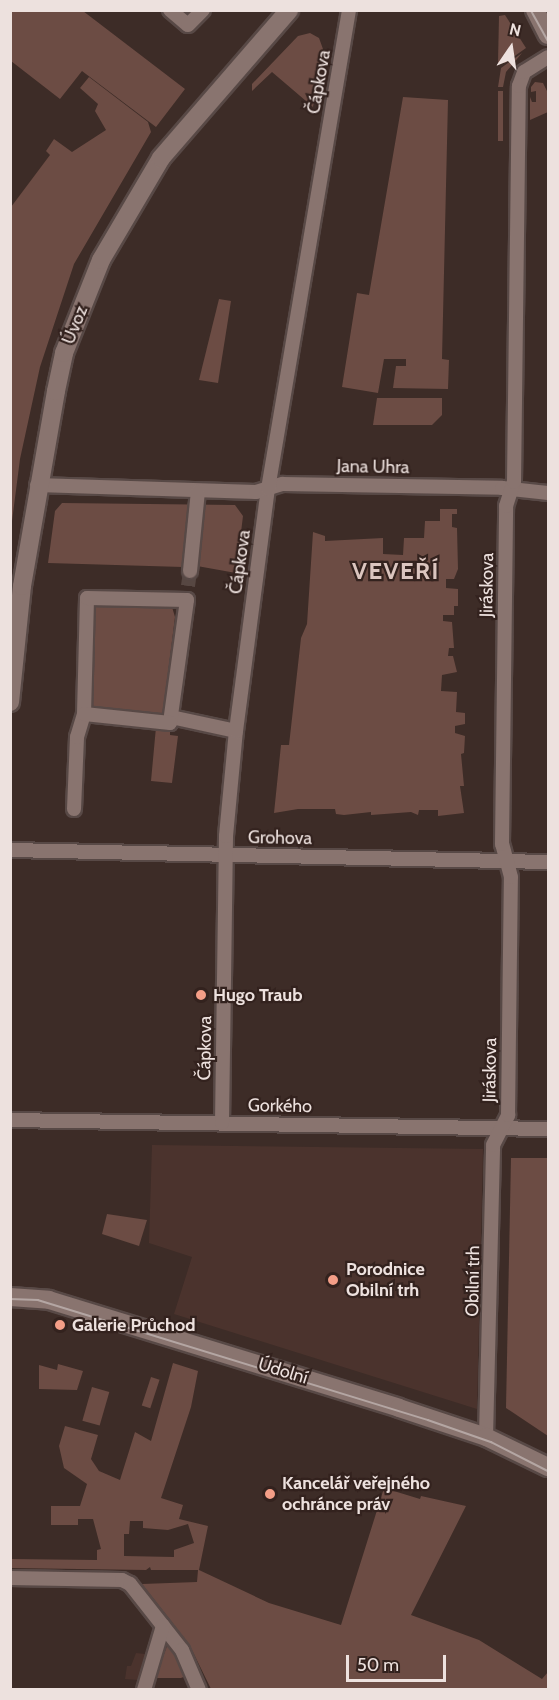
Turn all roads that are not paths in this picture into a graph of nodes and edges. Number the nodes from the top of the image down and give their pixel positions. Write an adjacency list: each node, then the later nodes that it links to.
1 (170, 10): 2 (street)
2 (203, 10)
3 (289, 10): 8 (main road, Úvoz)
4 (349, 10): 9 (street, Čápkova)
5 (535, 10): 6 (main road)
6 (549, 35)
7 (549, 57): 10 (street, Jiráskova)
8 (37, 485): 11 (street, Jana Uhra); 14 (main road, Úvoz)
9 (268, 489): 10 (street, Jana Uhra); 11 (street, Jana Uhra); 17 (street, Čápkova)
10 (510, 489): 12 (street, Jana Uhra); 21 (street, Jiráskova)
11 (198, 491): 13 (street)
12 (549, 493)
13 (190, 571)
14 (10, 702)
15 (84, 714): 16 (street); 16 (street); 18 (street)
16 (171, 717): 17 (street)
17 (236, 731): 20 (street, Čápkova)
18 (74, 809)
19 (10, 850): 20 (street, Grohova)
20 (226, 855): 21 (street, Grohova); 24 (street, Čápkova)
21 (506, 860): 22 (street, Grohova); 25 (street, Jiráskova)
22 (549, 862)
23 (10, 1120): 24 (street, Gorkého)
24 (222, 1123): 25 (street, Gorkého)
25 (501, 1127): 26 (street, Gorkého); 28 (street, Obilní trh)
26 (549, 1129)
27 (10, 1297): 28 (main road, Údolní)
28 (486, 1437): 29 (main road, Údolní)
29 (549, 1467)
30 (10, 1578): 31 (street)
31 (163, 1626): 32 (street); 33 (street)
32 (144, 1689)
33 (199, 1689)

